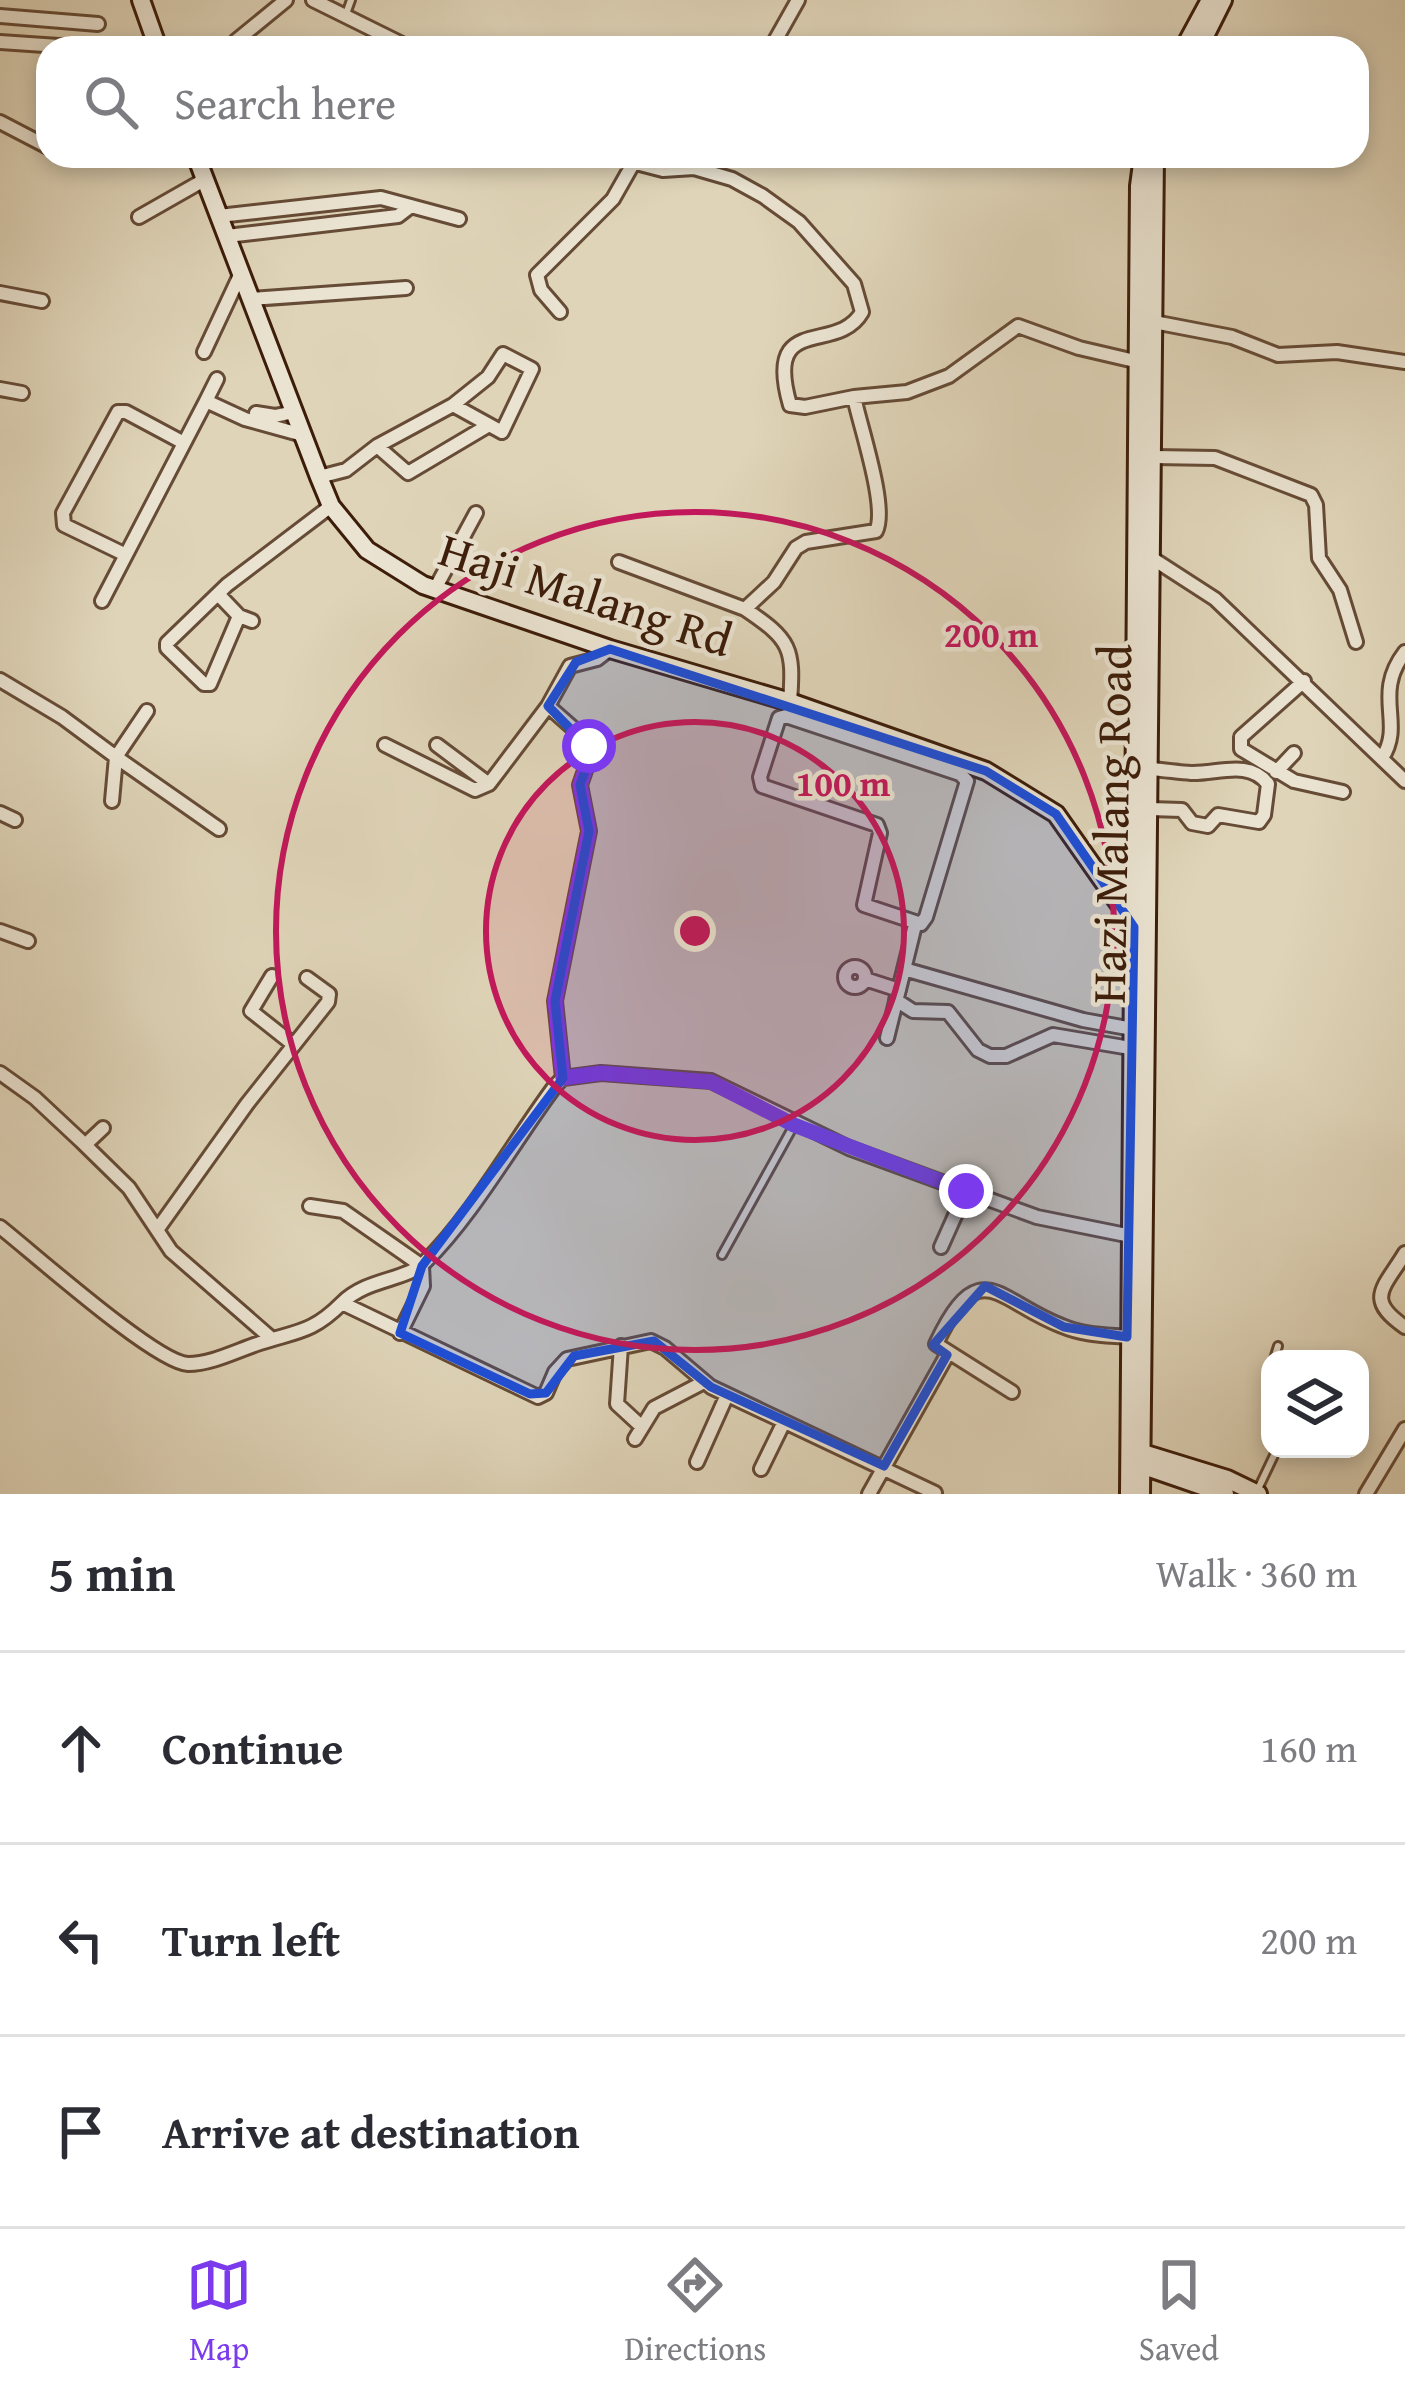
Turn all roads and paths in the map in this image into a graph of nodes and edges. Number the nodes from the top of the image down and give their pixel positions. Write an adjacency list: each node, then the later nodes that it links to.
1 (141, 0): 11 (main road)
2 (286, 0): 12 (street)
3 (313, 0): 9 (street)
4 (351, 0): 9 (lane)
5 (798, 0): 14 (street)
6 (1210, 0): 15 (main road)
7 (1223, 0): 16 (main road)
8 (0, 16): 10 (street)
9 (344, 17): 13 (street)
10 (98, 24)
11 (154, 36)
12 (242, 36)
13 (384, 36)
14 (778, 36)
15 (1190, 36)
16 (1205, 36)
17 (0, 42): 18 (street)
18 (36, 44)
19 (0, 122): 20 (street)
20 (36, 140)
21 (200, 168): 28 (main road, Haji Malang Rd)
22 (631, 168): 39 (street)
23 (656, 168): 24 (street)
24 (694, 168)
25 (694, 168): 47 (street)
26 (1141, 168): 42 (main road, Hazi Malang Road)
27 (1155, 168): 40 (main road, Hazi Malang Road)
28 (204, 180): 30 (main road, Haji Malang Rd); 31 (street)
29 (412, 206): 30 (street); 32 (street); 33 (street)
30 (219, 216): 33 (main road, Haji Malang Rd)
31 (139, 217)
32 (459, 219)
33 (226, 236): 34 (main road, Haji Malang Rd)
34 (241, 273): 37 (main road, Haji Malang Rd); 41 (street)
35 (406, 288): 37 (street)
36 (0, 293): 38 (street)
37 (252, 299): 50 (main road, Haji Malang Rd)
38 (42, 301)
39 (560, 312)
40 (1154, 322): 43 (street); 56 (main road, Hazi Malang Road)
41 (204, 352)
42 (1139, 362): 47 (street); 60 (main road, Hazi Malang Road)
43 (1405, 362)
44 (217, 379): 48 (street)
45 (0, 389): 46 (street)
46 (22, 393)
47 (854, 397): 66 (street)
48 (206, 401): 53 (street); 54 (street)
49 (453, 405): 52 (street); 52 (street); 55 (street)
50 (294, 412): 51 (street); 53 (main road, Haji Malang Rd)
51 (256, 413)
52 (489, 425): 55 (street)
53 (303, 436): 57 (main road, Haji Malang Rd)
54 (184, 442): 61 (street); 61 (street)
55 (377, 446): 57 (street)
56 (1154, 457): 60 (main road, Hazi Malang Road); 68 (street)
57 (319, 477): 58 (main road, Haji Malang Rd)
58 (331, 506): 63 (main road, Haji Malang Rd); 64 (street)
59 (476, 513): 63 (street)
60 (1142, 553): 67 (main road, Hazi Malang Road); 72 (street)
61 (126, 555): 65 (street)
62 (620, 562): 66 (street)
63 (435, 589): 69 (main road, Haji Malang Rd)
64 (218, 594): 64 (street)
65 (102, 601)
66 (745, 609): 73 (street)
67 (1143, 642): 81 (main road, Hazi Malang Road); 91 (main road, Hazi Malang Road)
68 (1356, 642)
69 (610, 650): 73 (main road, Haji Malang Rd); 74 (street)
70 (1405, 652): 80 (street)
71 (0, 680): 79 (street)
72 (1304, 681): 80 (street); 82 (street)
73 (790, 702): 93 (main road, Haji Malang Rd)
74 (548, 706): 84 (street); 106 (street)
75 (147, 710): 79 (street)
76 (385, 745): 84 (street)
77 (437, 745): 84 (street)
78 (1294, 754): 82 (street)
79 (116, 757): 86 (street); 90 (street)
80 (1382, 758): 83 (street)
81 (1150, 769): 87 (main road, Hazi Malang Road); 87 (street)
82 (1276, 772): 85 (street)
83 (1405, 781)
84 (489, 784)
85 (1343, 792)
86 (112, 801)
87 (1150, 809): 91 (main road, Hazi Malang Road)
88 (0, 813): 89 (street)
89 (15, 820)
90 (219, 829)
91 (1141, 906): 93 (main road, Hazi Malang Road)
92 (915, 925): 92 (street); 96 (street)
93 (1141, 929): 101 (main road, Hazi Malang Road); 104 (main road, Hazi Malang Road)
94 (0, 932): 95 (street)
95 (28, 941)
96 (904, 968): 100 (street); 101 (street)
97 (272, 976): 103 (street)
98 (307, 978): 103 (street)
99 (865, 979): 100 (street)
100 (898, 995): 102 (street); 104 (street)
101 (1133, 1029): 104 (main road, Hazi Malang Road)
102 (887, 1038)
103 (294, 1045): 113 (street)
104 (1140, 1050): 114 (main road, Hazi Malang Road)
105 (0, 1073): 109 (street)
106 (563, 1078): 107 (street); 118 (street)
107 (794, 1125): 110 (street); 117 (lane)
108 (103, 1128): 109 (street)
109 (86, 1145): 113 (street)
110 (966, 1191): 114 (street); 115 (street)
111 (310, 1206): 118 (street)
112 (0, 1227): 123 (street)
113 (157, 1230): 123 (street)
114 (1137, 1237): 122 (main road, Hazi Malang Road); 133 (main road, Hazi Malang Road)
115 (941, 1247)
116 (1405, 1253): 120 (street)
117 (722, 1255)
118 (422, 1266): 119 (street); 121 (street)
119 (341, 1303): 121 (street); 123 (street)
120 (1405, 1327)
121 (400, 1333): 124 (street)
122 (1127, 1337): 127 (street); 133 (main road, Hazi Malang Road)
123 (272, 1340)
124 (621, 1346): 128 (street); 128 (street)
125 (1278, 1346): 126 (lane)
126 (1277, 1350)
127 (947, 1355): 129 (street); 136 (street)
128 (704, 1382): 130 (street)
129 (1012, 1392)
130 (727, 1395): 131 (street); 135 (street)
131 (783, 1424): 136 (street); 137 (street)
132 (1405, 1429): 144 (street)
133 (1135, 1457): 140 (main road, Hazi Malang Road); 141 (main road, Hazi Malang Road); 142 (main road); 143 (main road)
134 (1273, 1458): 143 (lane)
135 (697, 1462)
136 (884, 1466): 138 (street); 139 (street)
137 (761, 1469)
138 (935, 1493)
139 (869, 1494)
140 (1129, 1494)
141 (1141, 1494)
142 (1225, 1494)
143 (1257, 1494)
144 (1366, 1494)

